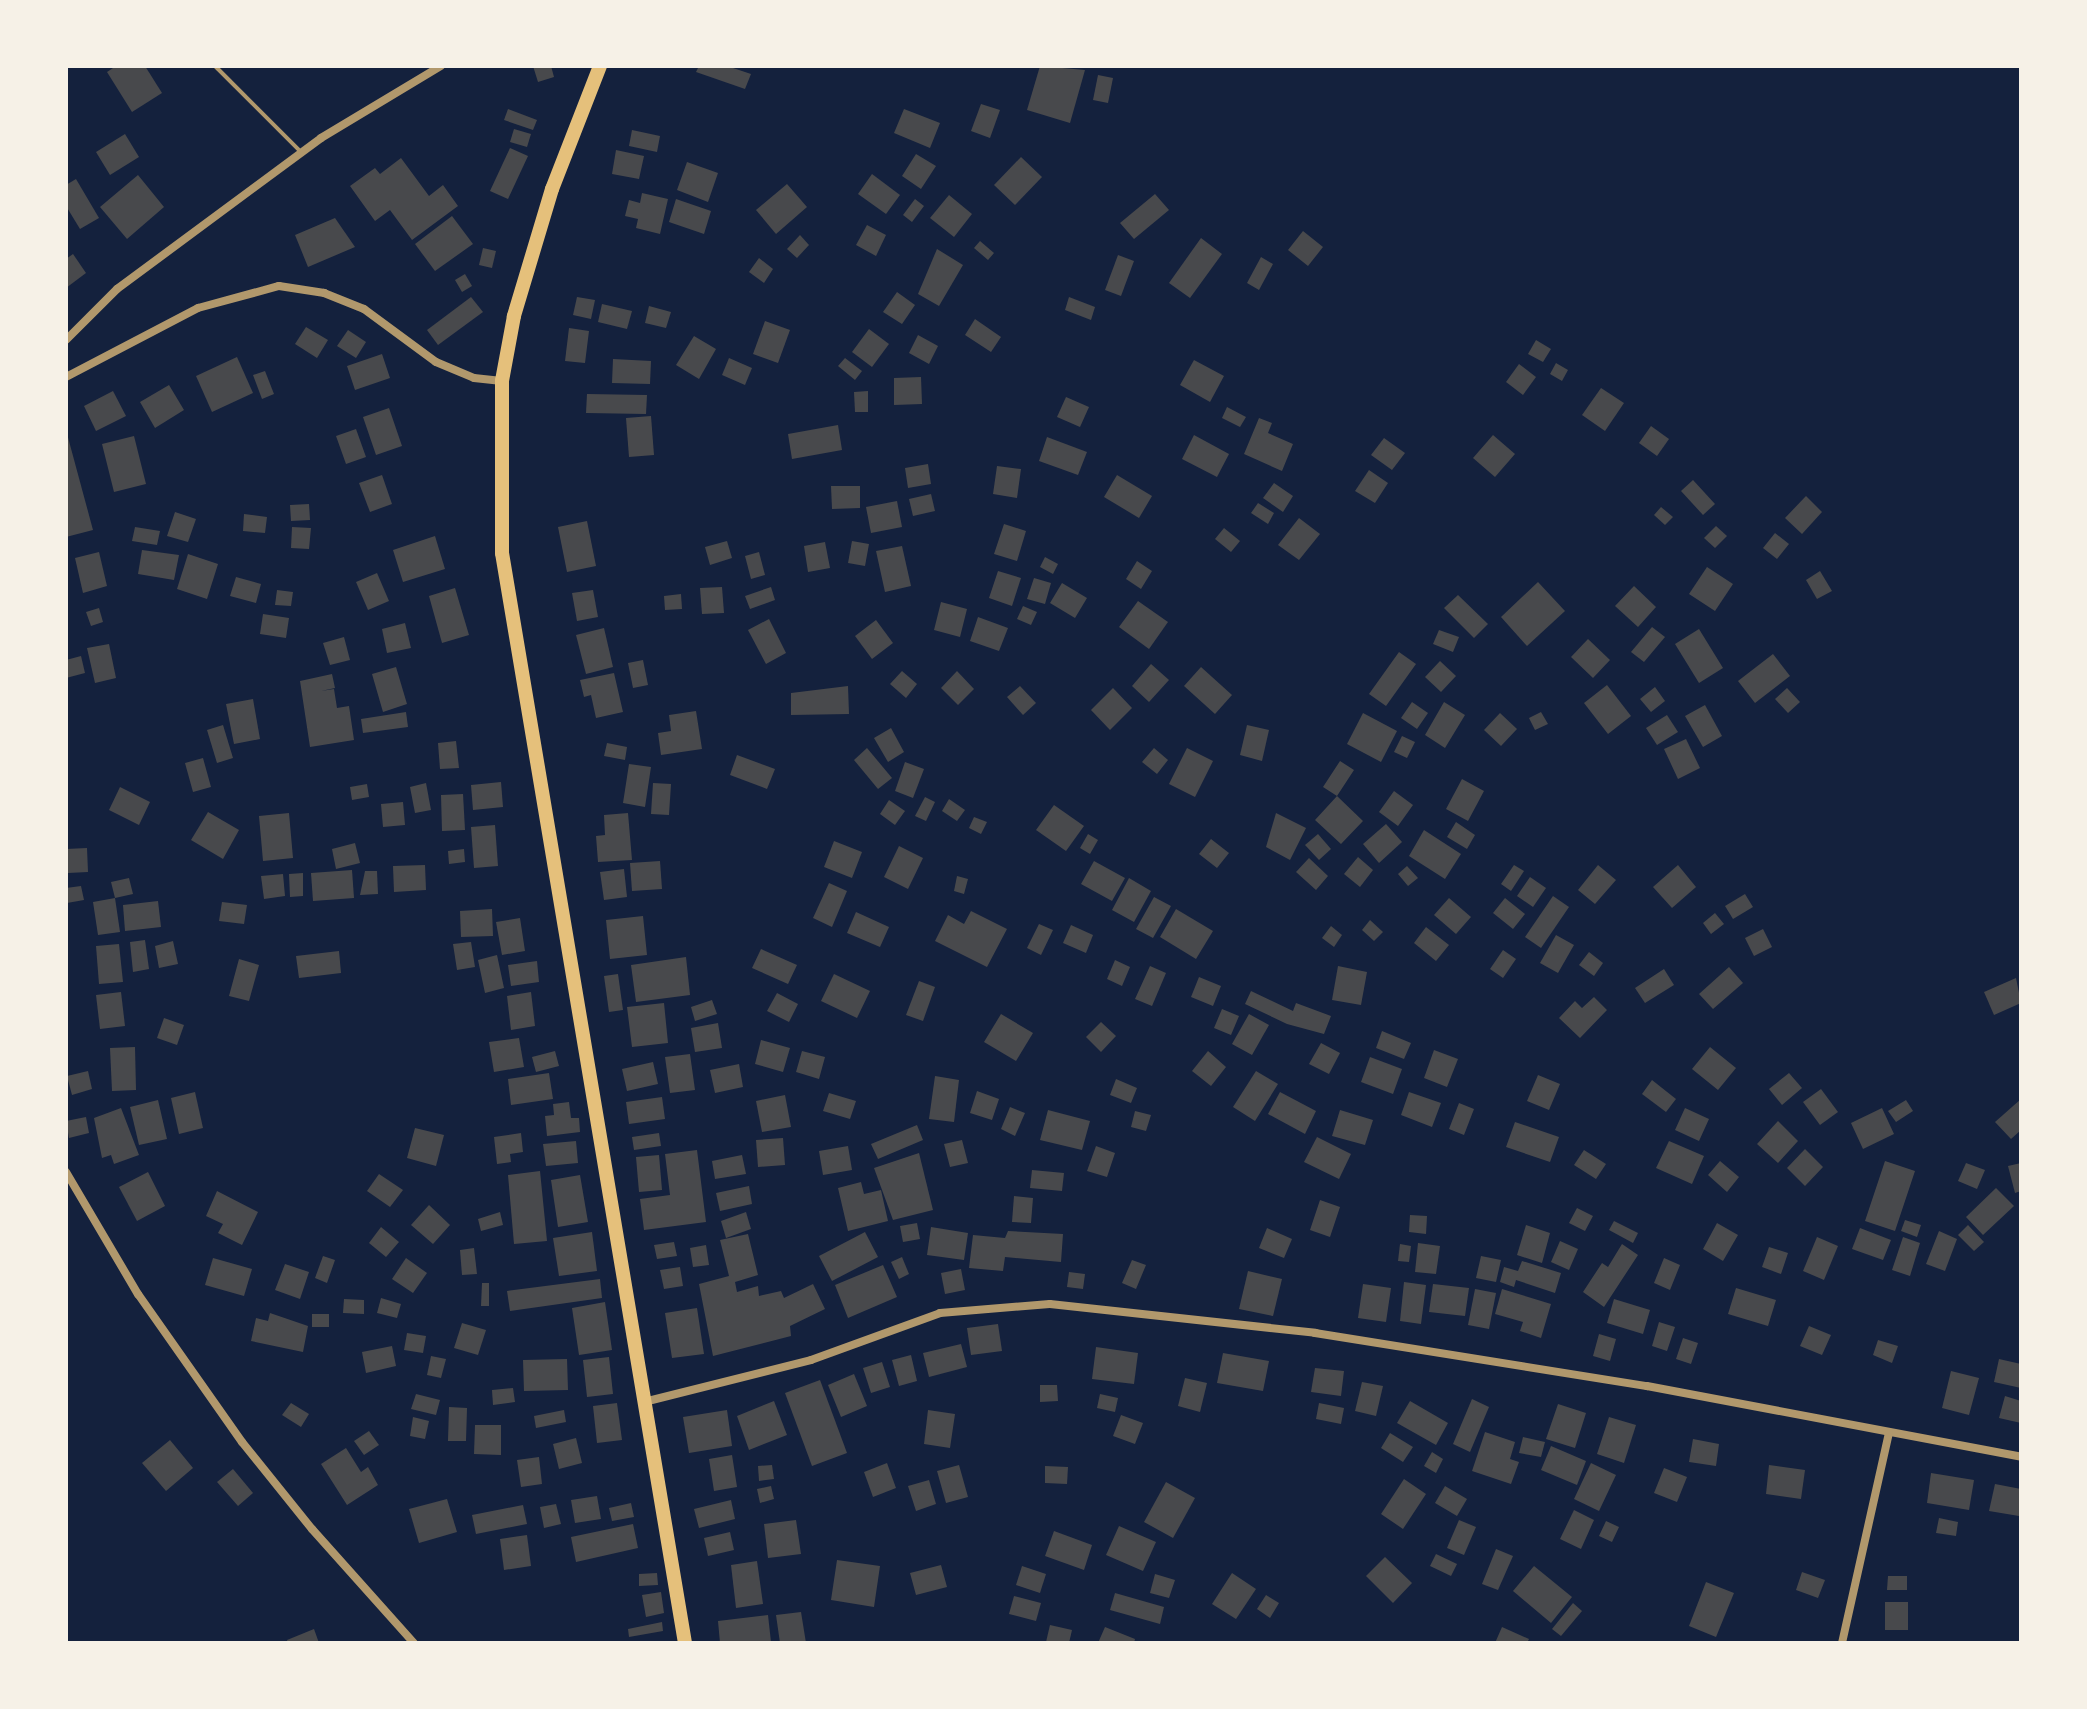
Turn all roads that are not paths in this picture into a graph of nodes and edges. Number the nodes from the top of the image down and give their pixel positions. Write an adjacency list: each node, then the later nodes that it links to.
1 (215, 66): 4 (lane)
2 (441, 66): 4 (street)
3 (600, 66): 7 (highway)
4 (301, 153): 5 (street)
5 (66, 340)
6 (66, 377): 7 (street)
7 (502, 381): 9 (highway)
8 (66, 1172): 12 (street)
9 (644, 1402): 10 (street); 13 (highway)
10 (1889, 1433): 11 (street); 14 (street)
11 (2021, 1457)
12 (414, 1643)
13 (685, 1643)
14 (1842, 1643)

